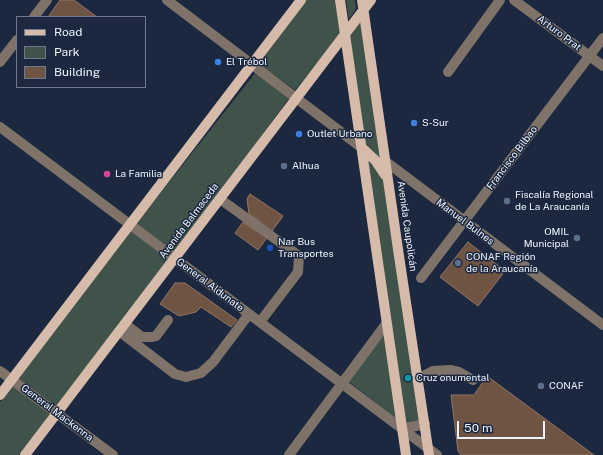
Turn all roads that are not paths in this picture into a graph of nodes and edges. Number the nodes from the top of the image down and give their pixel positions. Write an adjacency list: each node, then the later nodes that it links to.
1 (47, 0): 9 (street)
2 (167, 0): 15 (street)
3 (301, 0): 15 (main road)
4 (340, 0): 10 (main road)
5 (371, 0): 8 (main road, Avenida Balmaceda)
6 (500, 0): 17 (street)
7 (514, 0): 13 (street, Arturo Prat)
8 (363, 5): 10 (main road, Avenida Balmaceda); 21 (main road, Avenida Caupolicán)
9 (35, 16)
10 (345, 35): 18 (main road, Avenida Balmaceda); 20 (main road)
11 (603, 38): 13 (street, Francisco Bilbao)
12 (16, 41): 14 (street)
13 (589, 56): 16 (street, Arturo Prat); 24 (street, Francisco Bilbao)
14 (0, 62)
15 (252, 64): 18 (street); 25 (main road)
16 (603, 66)
17 (448, 72)
18 (296, 98): 20 (street); 23 (main road, Avenida Balmaceda)
19 (0, 127): 25 (street, General Aldunate)
20 (362, 148): 22 (main road); 31 (main road)
21 (385, 160): 22 (main road, Avenida Caupolicán); 24 (street, Manuel Bulnes)
22 (388, 182): 35 (main road, Avenida Caupolicán)
23 (220, 199): 26 (main road, Avenida Balmaceda); 30 (street)
24 (464, 221): 27 (street, Francisco Bilbao); 32 (street, Manuel Bulnes)
25 (130, 224): 26 (street, General Aldunate); 36 (main road)
26 (175, 259): 28 (street, General Aldunate); 33 (main road, Avenida Balmaceda)
27 (420, 278)
28 (249, 314): 30 (street, General Aldunate); 33 (street)
29 (168, 320): 33 (street)
30 (260, 322): 38 (street, General Aldunate)
31 (386, 324): 38 (street); 42 (main road)
32 (603, 325)
33 (122, 328): 40 (main road, Avenida Balmaceda)
34 (0, 371): 36 (street, General Mackenna)
35 (418, 378): 37 (street); 41 (main road, Avenida Caupolicán)
36 (12, 380): 39 (main road); 40 (street, General Mackenna)
37 (473, 380)
38 (342, 383): 42 (street, General Aldunate); 46 (street)
39 (0, 395)
40 (57, 412): 44 (main road, Avenida Balmaceda); 45 (street, General Mackenna)
41 (425, 424): 42 (street); 43 (main road, Avenida Caupolicán)
42 (402, 429): 43 (street, General Aldunate); 47 (main road)
43 (432, 453)
44 (25, 455)
45 (113, 455)
46 (289, 455)
47 (406, 455)

